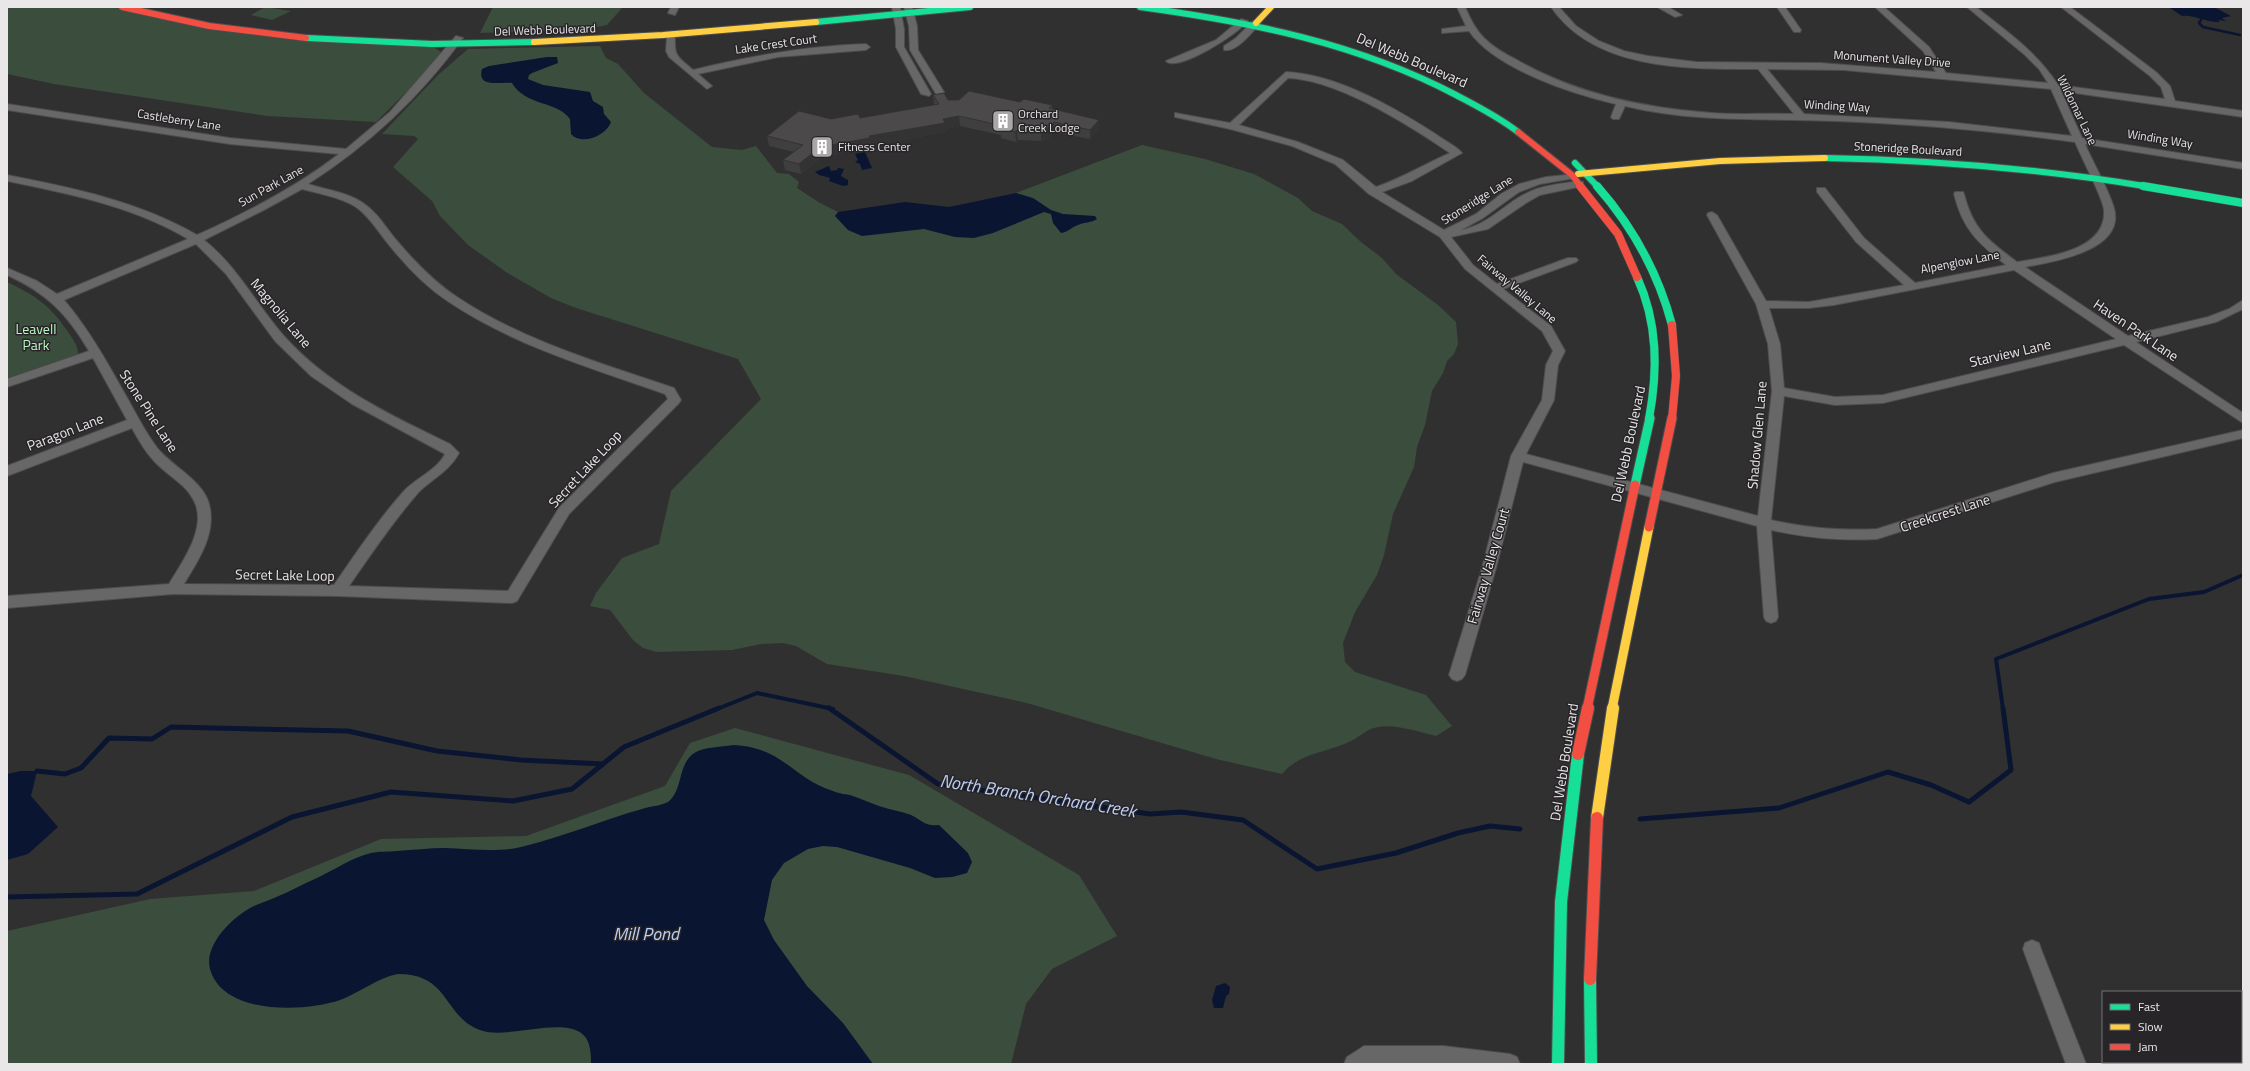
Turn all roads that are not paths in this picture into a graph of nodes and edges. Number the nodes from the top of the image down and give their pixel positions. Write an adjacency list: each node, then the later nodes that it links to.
1 (122, 7): 24 (street, Del Webb Boulevard)
2 (154, 7): 24 (street, Del Webb Boulevard)
3 (970, 7): 15 (street, Del Webb Boulevard)
4 (1140, 7): 18 (street, Del Webb Boulevard)
5 (1195, 7): 18 (street, Del Webb Boulevard)
6 (1258, 7): 18 (street)
7 (1271, 7): 19 (street)
8 (1461, 7): 20 (street, Winding Way)
9 (1555, 7): 27 (street, Monument Valley Drive)
10 (1661, 7): 17 (street)
11 (1781, 7): 21 (street)
12 (1879, 7): 31 (street)
13 (1971, 7): 33 (street, Wildomar Lane)
14 (2065, 7): 37 (street)
15 (908, 9): 16 (street, Del Webb Boulevard); 35 (street)
16 (896, 10): 23 (street, Del Webb Boulevard); 24 (street, Del Webb Boulevard); 36 (street)
17 (1678, 15)
18 (1247, 19): 19 (street, Del Webb Boulevard); 26 (street)
19 (1258, 21): 28 (street); 29 (street, Del Webb Boulevard); 51 (street, Del Webb Boulevard)
20 (1472, 28): 22 (street); 38 (street, Winding Way)
21 (1797, 30)
22 (1445, 31)
23 (671, 35): 24 (street, Del Webb Boulevard); 30 (street)
24 (456, 42): 47 (street, Sun Park Lane)
25 (866, 47): 30 (street, Lake Crest Court)
26 (1170, 61)
27 (1759, 64): 31 (street, Monument Valley Drive); 42 (street)
28 (1182, 66)
29 (1426, 70)
30 (691, 73): 32 (street)
31 (1943, 75): 33 (street, Monument Valley Drive)
32 (707, 86)
33 (2055, 87): 37 (street, Monument Valley Drive); 46 (street, Wildomar Lane)
34 (1469, 91): 44 (street, Del Webb Boulevard)
35 (939, 92)
36 (926, 94)
37 (2171, 102): 40 (street, Monument Valley Drive)
38 (1621, 103): 42 (street, Winding Way); 43 (street)
39 (7, 107): 47 (street, Castleberry Lane)
40 (2243, 114)
41 (1178, 115): 45 (street, Fairway Valley Lane)
42 (1801, 116): 46 (street, Winding Way)
43 (1616, 117)
44 (1515, 118)
45 (1232, 126): 58 (street, Fairway Valley Lane); 58 (street)
46 (2078, 140): 49 (street, Winding Way); 54 (street, Wildomar Lane)
47 (347, 152): 56 (street, Sun Park Lane)
48 (1566, 156): 50 (street, Del Webb Boulevard)
49 (2243, 166)
50 (1586, 173): 51 (street, Stoneridge Boulevard); 53 (street, Del Webb Boulevard); 54 (street, Stoneridge Boulevard)
51 (1570, 176): 55 (street, Del Webb Boulevard); 63 (street, Stoneridge Lane)
52 (7, 178): 64 (street, Magnolia Lane)
53 (1595, 182): 54 (street, Stoneridge Boulevard); 55 (street, Stoneridge Boulevard); 82 (street, Del Webb Boulevard)
54 (2098, 182): 60 (street, Stoneridge Boulevard); 61 (street, Stoneridge Boulevard); 66 (street, Alpenglow Lane)
55 (1579, 184): 63 (street, Stoneridge Lane); 82 (street, Del Webb Boulevard)
56 (302, 185): 64 (street, Sun Park Lane); 85 (street, Secret Lake Loop)
57 (1821, 190): 68 (street)
58 (1373, 192): 63 (street, Fairway Valley Lane)
59 (1959, 194): 66 (street, Haven Park Lane)
60 (2243, 203)
61 (2243, 210)
62 (1712, 215): 72 (street, Shadow Glen Lane)
63 (1444, 235): 69 (street, Fairway Valley Lane)
64 (197, 240): 70 (street, Sun Park Lane); 85 (street, Magnolia Lane)
65 (1572, 260): 69 (street)
66 (2014, 265): 68 (street, Alpenglow Lane); 73 (street, Haven Park Lane)
67 (7, 272): 70 (street, Stone Pine Lane)
68 (1911, 285): 72 (street, Alpenglow Lane)
69 (1495, 288): 80 (street, Fairway Valley Lane)
70 (56, 299): 74 (street, Stone Pine Lane)
71 (2243, 303): 73 (street, Starview Lane)
72 (1762, 304): 76 (street, Shadow Glen Lane)
73 (2125, 342): 76 (street, Starview Lane); 77 (street, Haven Park Lane)
74 (96, 353): 75 (street); 78 (street, Stone Pine Lane)
75 (7, 384)
76 (1778, 391): 83 (street, Shadow Glen Lane)
77 (2243, 419)
78 (135, 422): 81 (street, Paragon Lane); 84 (street, Stone Pine Lane)
79 (2243, 434): 83 (street, Creekcrest Lane)
80 (1518, 456): 82 (street, Creekcrest Lane); 88 (street, Fairway Valley Court)
81 (7, 471)
82 (1645, 490): 83 (street, Creekcrest Lane); 92 (street, Del Webb Boulevard); 93 (street, Del Webb Boulevard)
83 (1764, 523): 87 (street, Shadow Glen Lane)
84 (173, 589): 85 (street, Secret Lake Loop); 86 (street, Secret Lake Loop)
85 (338, 591)
86 (7, 602)
87 (1771, 617)
88 (1457, 675)
89 (2032, 949): 94 (street)
90 (1354, 1064): 91 (street)
91 (1510, 1064)
92 (1558, 1064)
93 (1592, 1064)
94 (2076, 1064)

